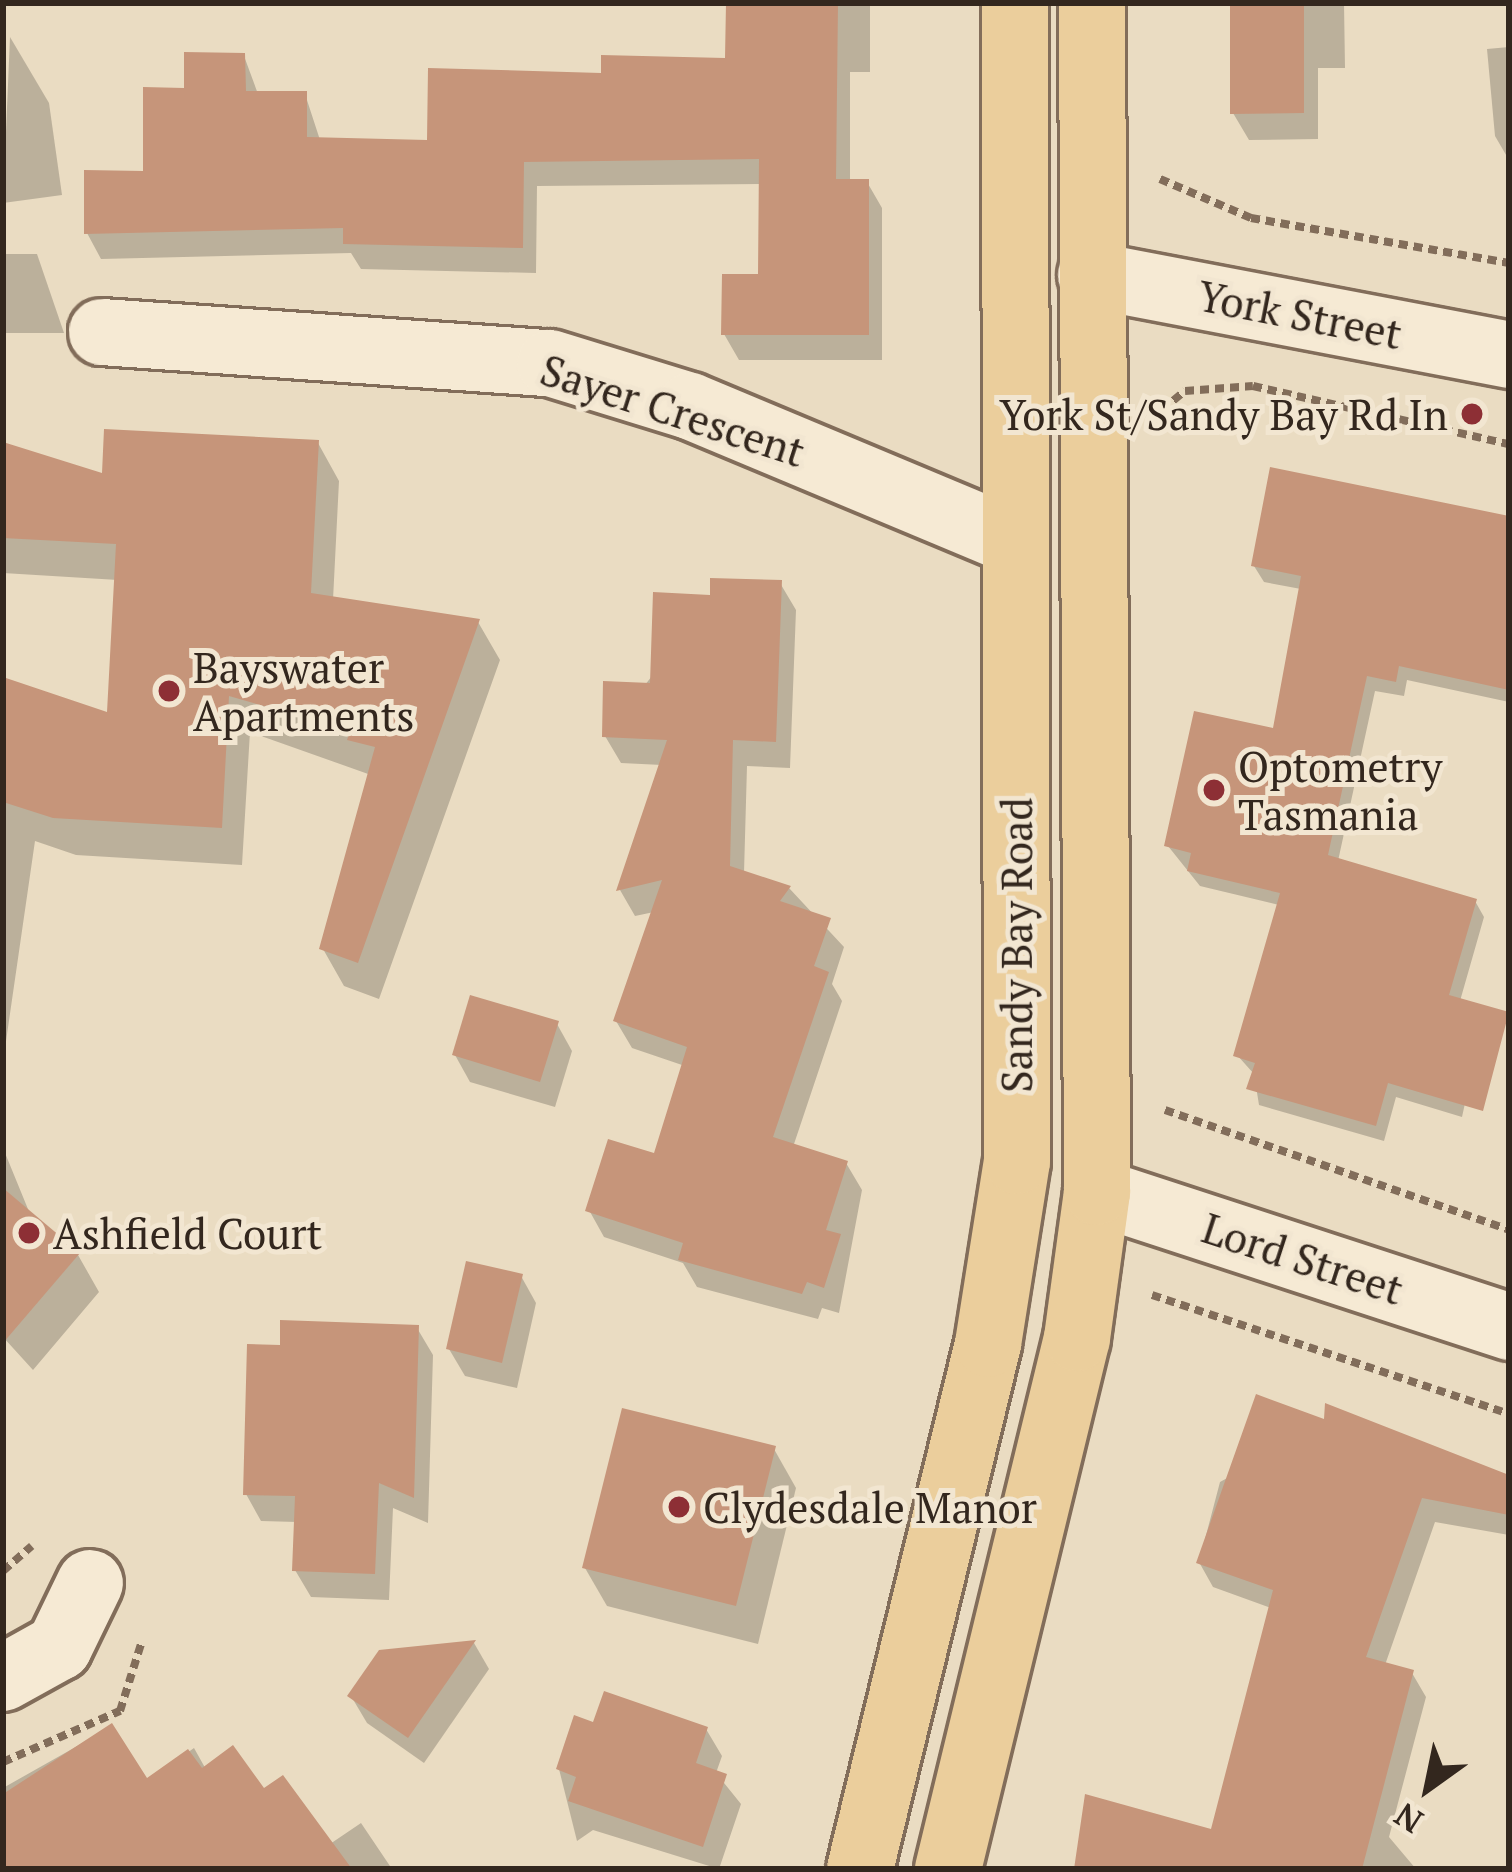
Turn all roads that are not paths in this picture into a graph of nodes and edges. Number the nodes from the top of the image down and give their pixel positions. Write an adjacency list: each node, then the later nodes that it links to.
1 (1015, 3): 3 (main road, Sandy Bay Road)
2 (1092, 3): 4 (main road, Sandy Bay Road)
3 (1012, 267): 4 (main road); 7 (main road, Sandy Bay Road)
4 (1091, 275): 6 (street, York Street); 9 (main road, Sandy Bay Road)
5 (102, 332): 7 (street, Sayer Crescent)
6 (1509, 355)
7 (1012, 541): 8 (main road, Sandy Bay Road)
8 (1017, 1162): 9 (main road); 13 (main road, Sandy Bay Road)
9 (1097, 1192): 10 (street, Lord Street); 14 (main road, Sandy Bay Road)
10 (1509, 1327)
11 (90, 1583): 12 (street)
12 (3, 1678)
13 (860, 1869)
14 (948, 1869)

